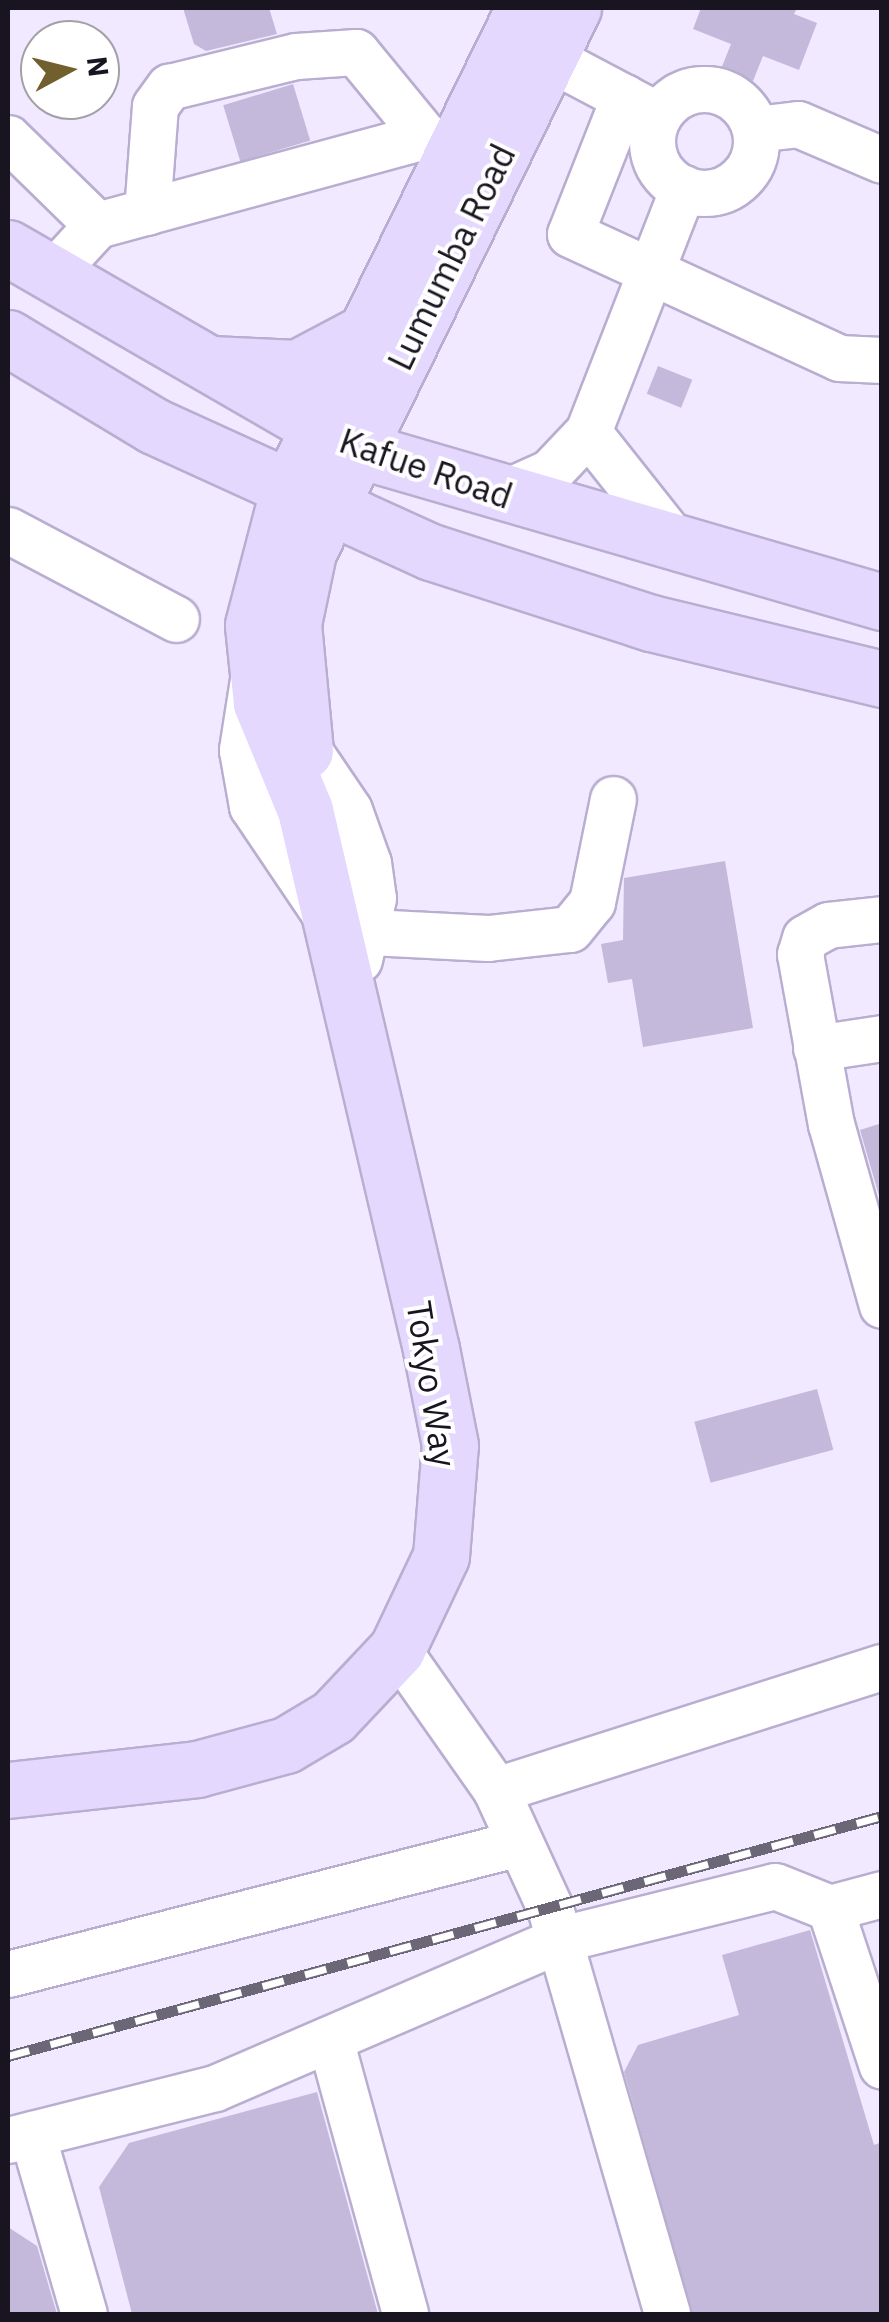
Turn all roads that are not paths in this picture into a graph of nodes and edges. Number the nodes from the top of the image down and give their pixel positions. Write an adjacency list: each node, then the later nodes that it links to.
1 (574, 8): 2 (main road, Lumumba Road)
2 (528, 34): 3 (street); 6 (main road, Lumumba Road); 17 (main road, Lumumba Road)
3 (641, 107): 4 (street); 8 (street); 12 (street)
4 (755, 128): 7 (street); 8 (street)
5 (8, 138): 10 (street)
6 (441, 142): 9 (street); 9 (street); 13 (main road, Lumumba Road)
7 (882, 160)
8 (683, 188): 12 (street)
9 (147, 212): 10 (street)
10 (98, 225): 11 (street)
11 (29, 262): 15 (main road, Kafue Road)
12 (648, 278): 16 (street); 18 (street)
13 (367, 331): 15 (main road); 19 (main road, Lumumba Road)
14 (8, 338): 21 (main road, Kafue Road)
15 (188, 360): 19 (main road, Kafue Road)
16 (882, 360)
17 (388, 384): 19 (main road, Lumumba Road); 20 (main road)
18 (588, 432): 20 (street); 23 (street)
19 (338, 440): 20 (main road, Kafue Road); 21 (main road, Lumumba Road)
20 (479, 489): 23 (main road, Kafue Road)
21 (308, 499): 26 (main road, Tokyo Way); 27 (main road, Kafue Road); 28 (main road, Tokyo Way)
22 (8, 530): 25 (street)
23 (680, 548): 24 (main road, Kafue Road)
24 (882, 602)
25 (176, 619)
26 (254, 672): 30 (main road, Tokyo Way); 32 (street)
27 (882, 679)
28 (305, 745): 30 (main road, Tokyo Way); 32 (street)
29 (613, 799): 32 (street)
30 (305, 810): 32 (main road, Tokyo Way)
31 (882, 919): 34 (street)
32 (351, 928): 36 (main road, Tokyo Way)
33 (882, 1038): 34 (street)
34 (816, 1048): 35 (street)
35 (882, 1305)
36 (397, 1649): 38 (main road, Tokyo Way); 39 (street)
37 (882, 1667): 39 (street)
38 (8, 1790)
39 (496, 1790): 40 (street)
40 (518, 1843): 43 (street); 44 (street)
41 (882, 1894): 42 (street)
42 (830, 1908): 43 (street); 46 (street)
43 (561, 1940): 45 (street); 50 (street)
44 (8, 1974)
45 (330, 2039): 47 (street); 49 (street)
46 (882, 2066)
47 (20, 2137): 48 (street)
48 (84, 2314)
49 (405, 2314)
50 (667, 2314)

